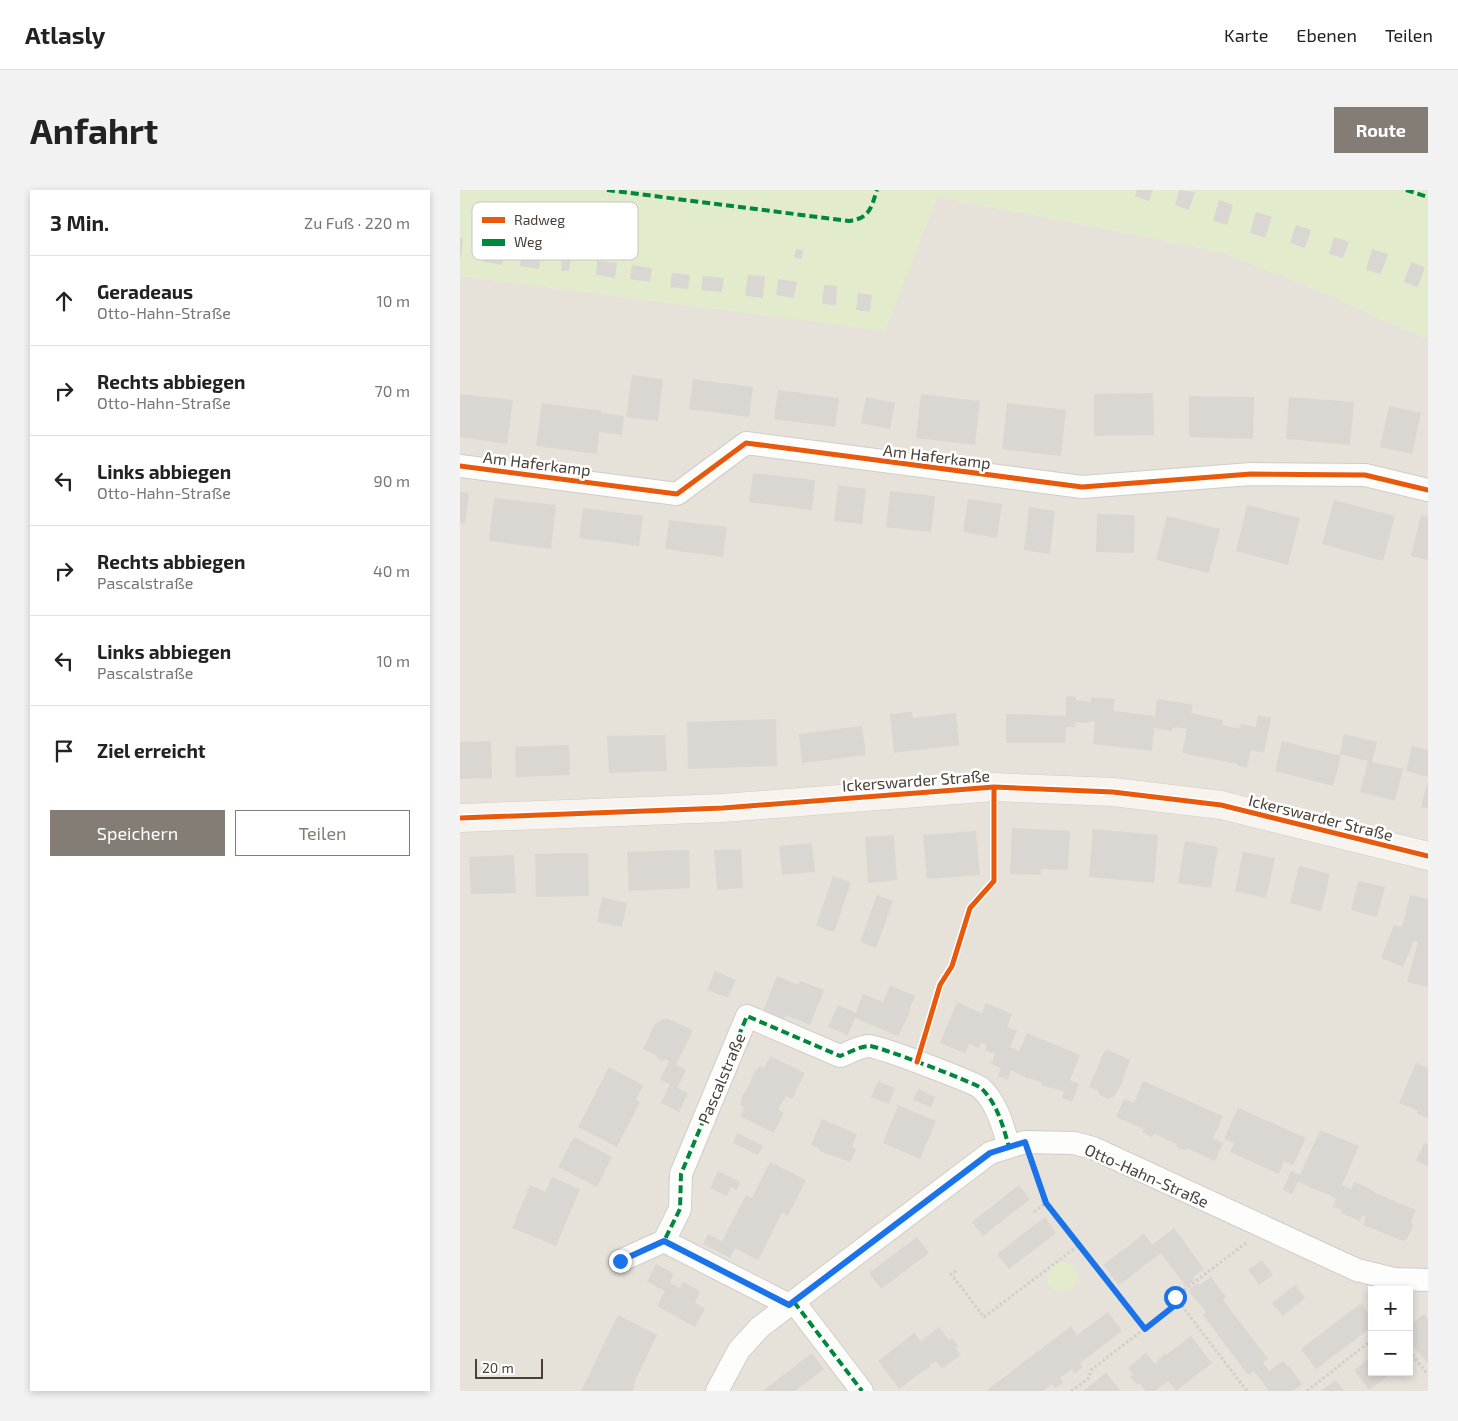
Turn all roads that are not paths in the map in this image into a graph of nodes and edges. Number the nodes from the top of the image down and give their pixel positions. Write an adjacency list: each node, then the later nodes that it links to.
1 (460, 466): 2 (street, Am Haferkamp)
2 (1428, 490)
3 (460, 818): 4 (main road, Ickerswarder Straße)
4 (1428, 856)
5 (1017, 1144): 6 (street, Pascalstraße); 8 (street, Otto-Hahn-Straße); 9 (street, Otto-Hahn-Straße)
6 (664, 1241): 7 (street); 9 (street)
7 (620, 1261)
8 (1428, 1280)
9 (791, 1304): 10 (street, Otto-Hahn-Straße); 11 (street)
10 (718, 1391)
11 (862, 1391)

